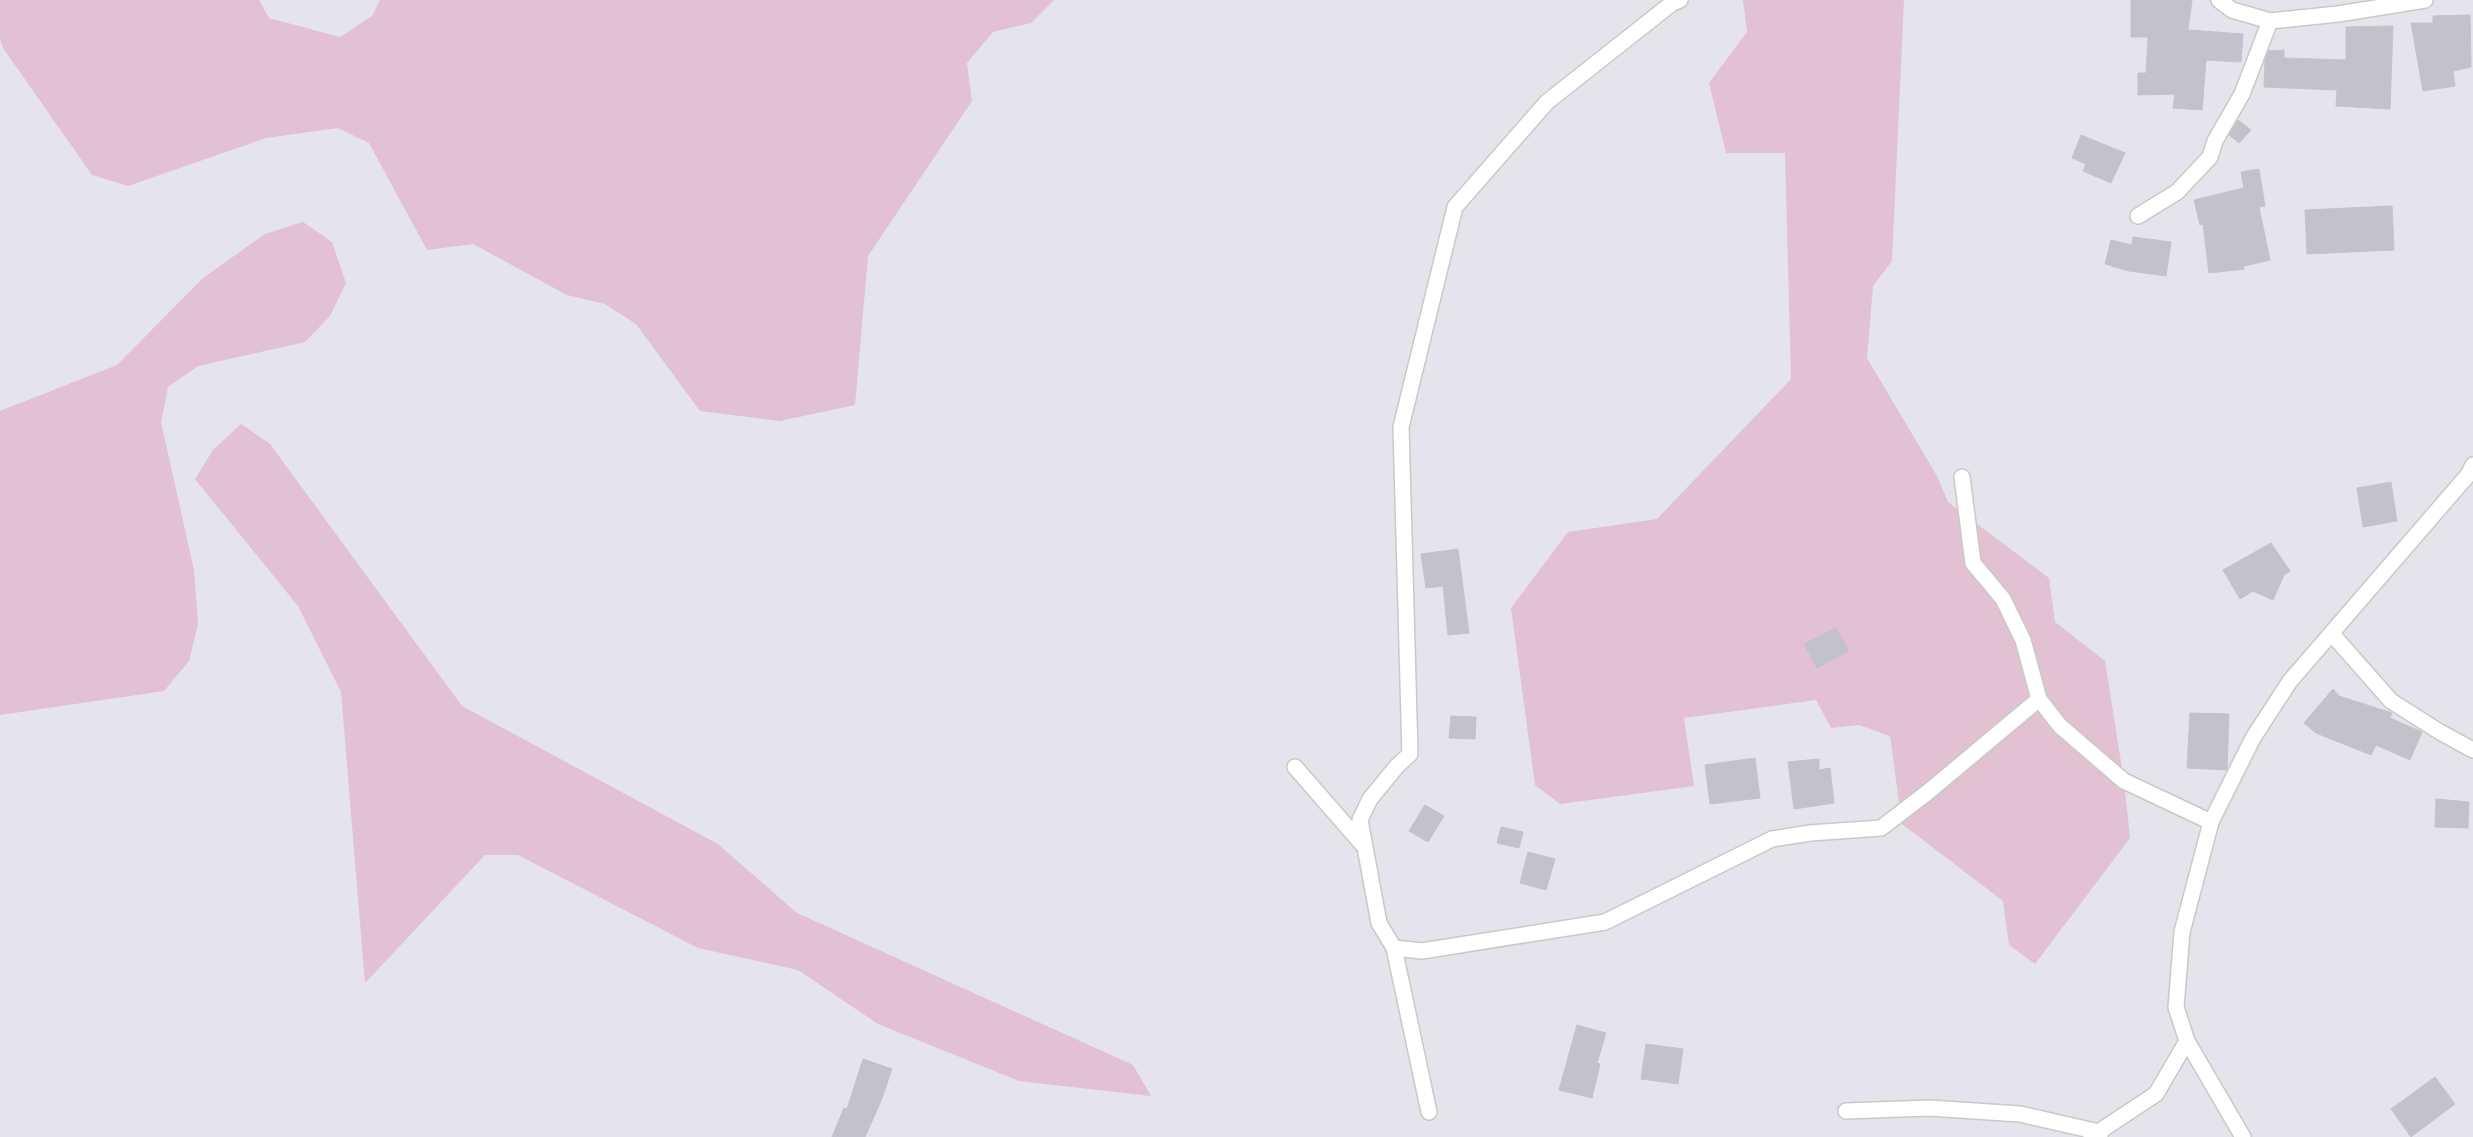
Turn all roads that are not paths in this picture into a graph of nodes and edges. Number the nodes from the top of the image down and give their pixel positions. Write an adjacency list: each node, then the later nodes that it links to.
1 (1680, 0): 13 (street)
2 (2219, 0): 4 (street)
3 (2425, 0): 4 (street)
4 (2270, 21): 5 (street)
5 (2138, 216)
6 (2473, 465): 8 (street)
7 (1962, 477): 9 (street)
8 (2332, 634): 10 (street); 12 (street)
9 (2039, 699): 12 (street); 14 (street)
10 (2473, 750)
11 (1295, 767): 13 (street)
12 (2211, 822): 15 (street)
13 (1364, 846): 14 (street)
14 (1394, 948): 17 (street)
15 (2187, 1042): 18 (street); 19 (street)
16 (1846, 1111): 18 (street)
17 (1428, 1112)
18 (2096, 1135)
19 (2243, 1137)

